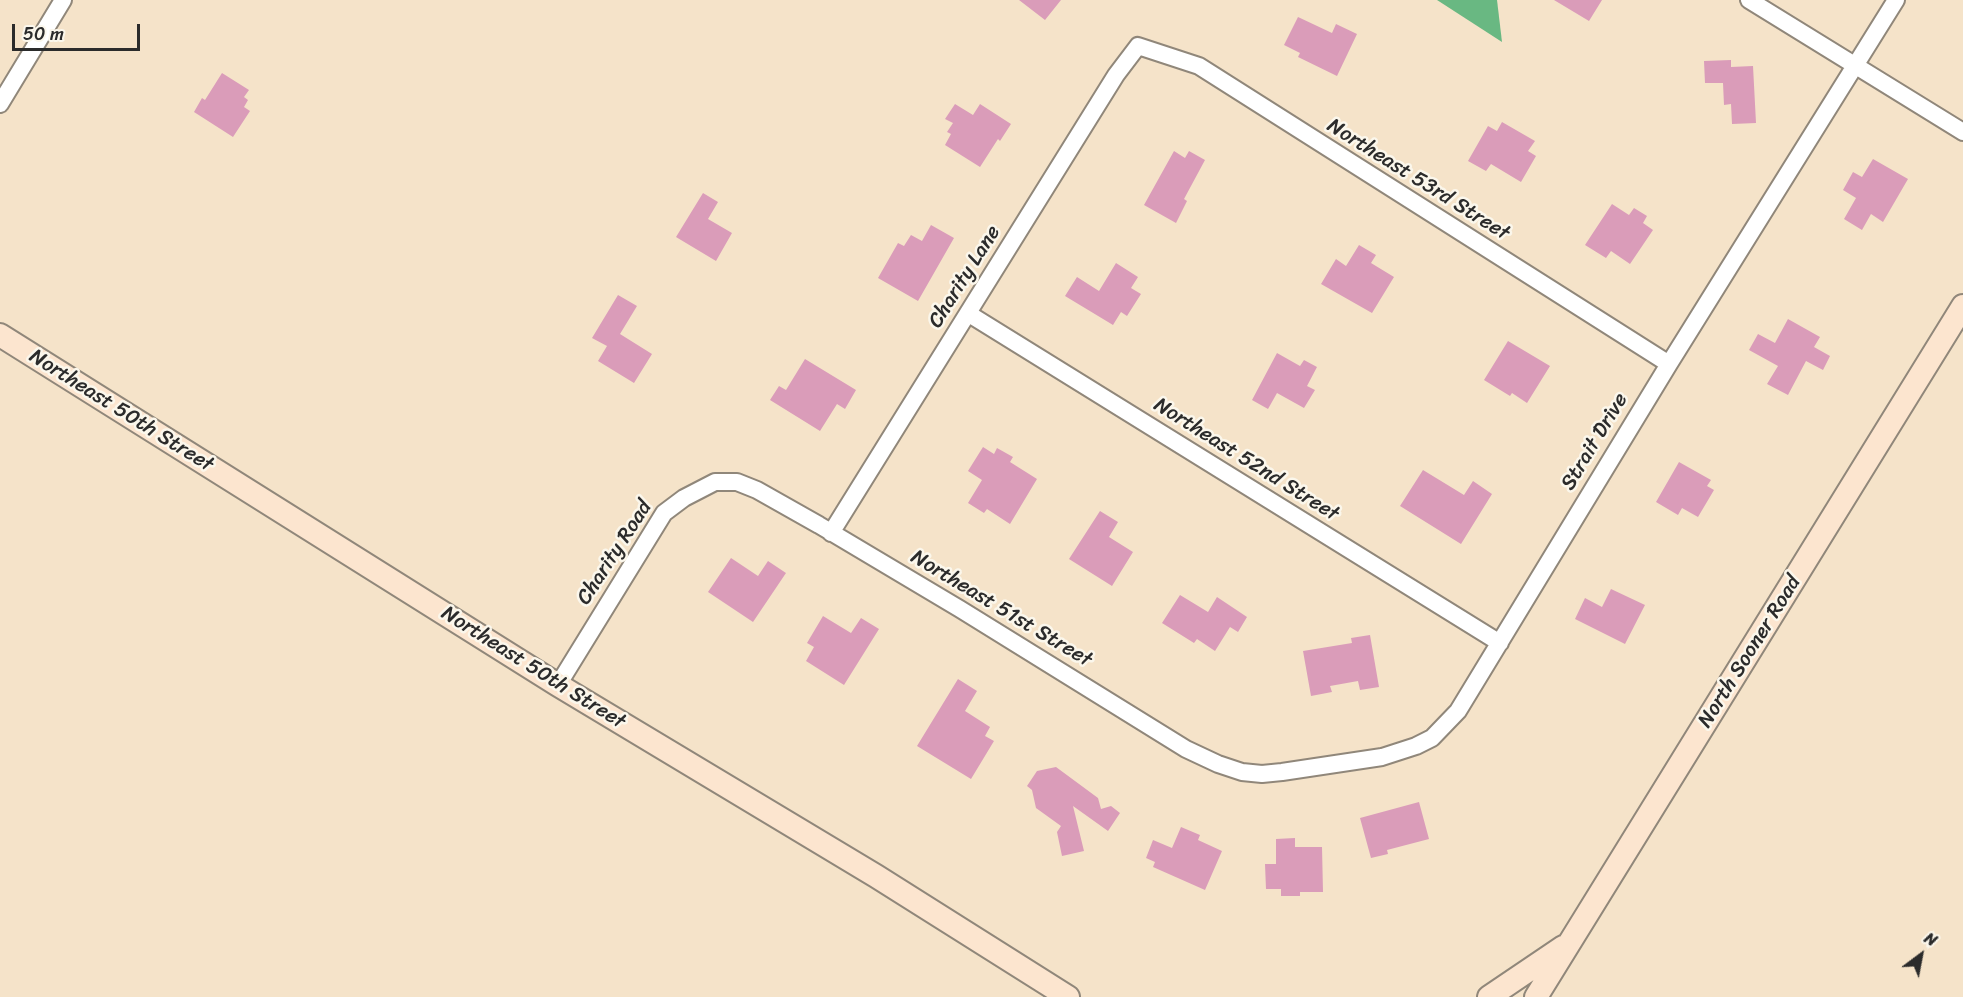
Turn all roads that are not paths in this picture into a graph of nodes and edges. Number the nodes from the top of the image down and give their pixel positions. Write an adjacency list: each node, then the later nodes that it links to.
1 (63, 0): 6 (street)
2 (1749, 0): 5 (street)
3 (1896, 0): 5 (street, Strait Drive)
4 (1138, 46): 9 (street, Charity Lane); 11 (street, Northeast 53rd Street)
5 (1855, 66): 7 (street); 11 (street, Strait Drive)
6 (0, 104)
7 (1963, 132)
8 (1963, 306): 17 (street, North Sooner Road)
9 (969, 314): 13 (street, Charity Lane); 14 (street, Northeast 52nd Street)
10 (0, 336): 15 (street, Northeast 50th Street)
11 (1669, 364): 14 (street, Strait Drive)
12 (737, 482): 13 (street, Northeast 51st Street); 15 (street, Charity Road)
13 (831, 533): 16 (street, Northeast 51st Street)
14 (1500, 643): 16 (street, Strait Drive)
15 (558, 685): 18 (street, Northeast 50th Street)
16 (1242, 772)
17 (1571, 942): 19 (street); 20 (street, North Sooner Road)
18 (1068, 997)
19 (1489, 997)
20 (1536, 997)

